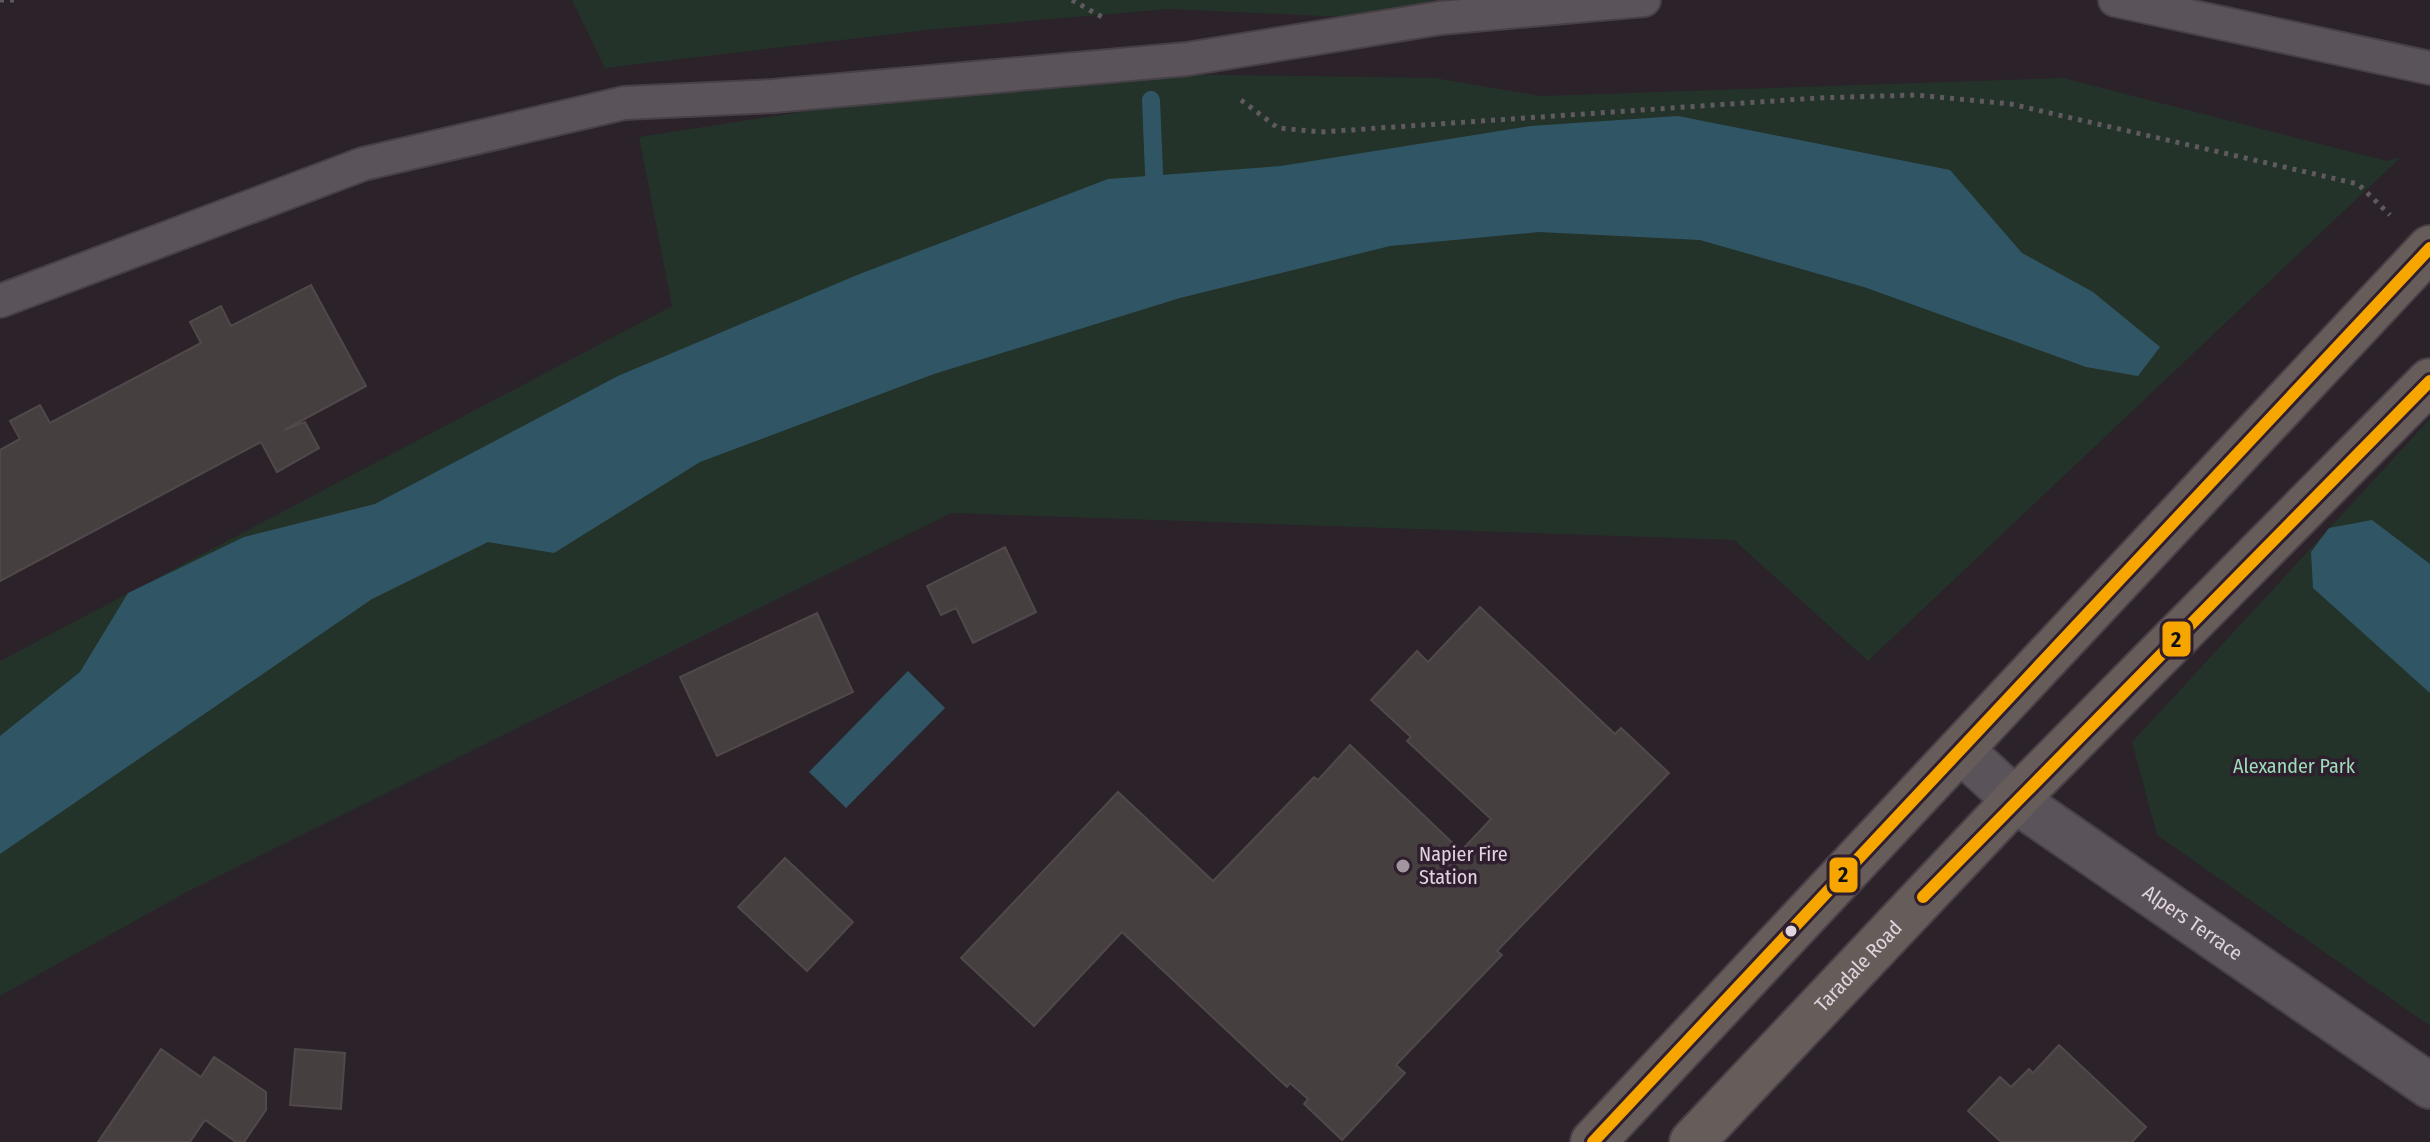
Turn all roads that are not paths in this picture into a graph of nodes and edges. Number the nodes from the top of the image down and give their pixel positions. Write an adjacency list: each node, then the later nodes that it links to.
1 (1644, 0): 5 (lane)
2 (2115, 0): 3 (lane)
3 (2430, 68)
4 (2429, 249): 7 (highway)
5 (0, 301)
6 (2430, 381): 8 (highway, Taradale Road)
7 (1962, 751): 8 (street, Alpers Terrace); 10 (highway)
8 (2015, 800): 9 (street, Alpers Terrace); 11 (highway, Taradale Road)
9 (2430, 1086)
10 (1593, 1142)
11 (1692, 1142)

